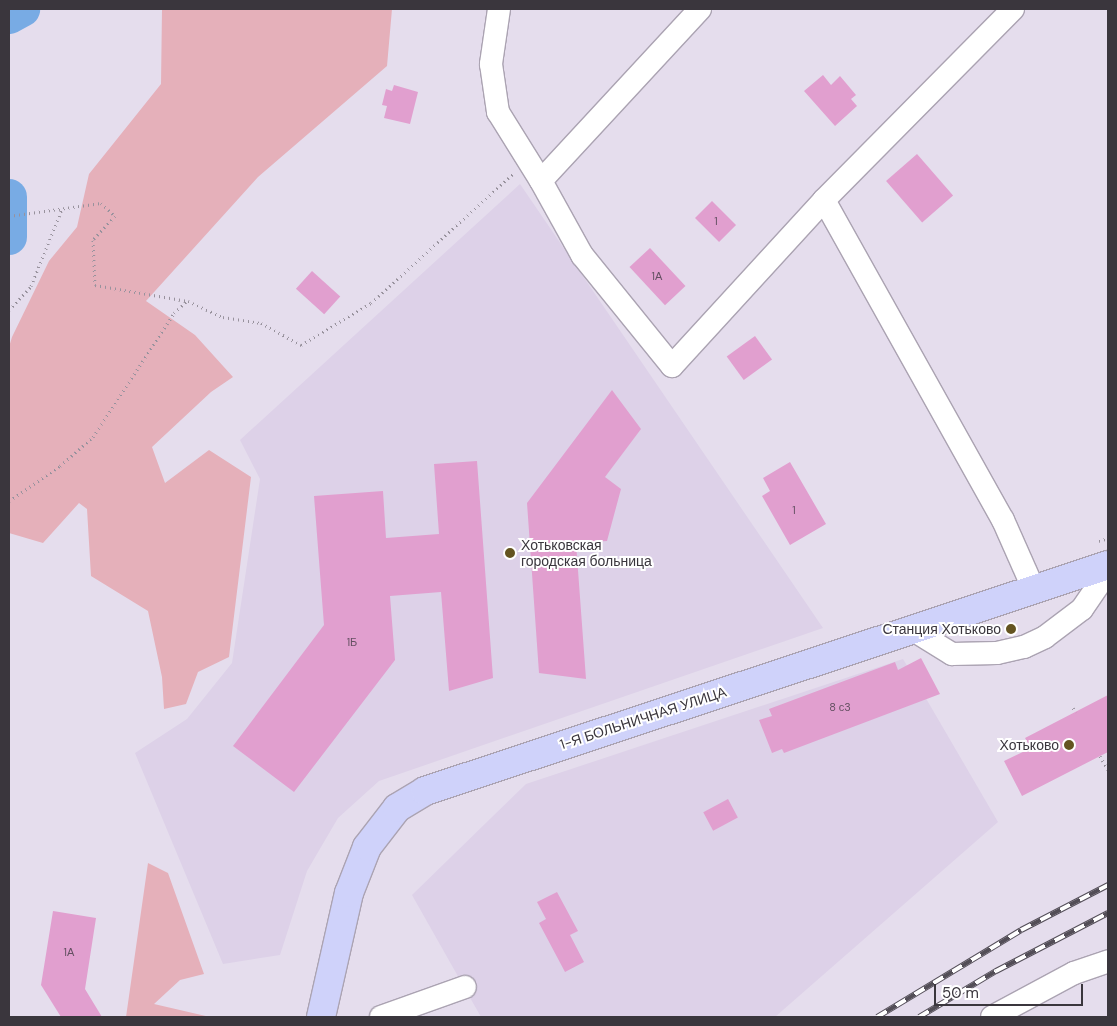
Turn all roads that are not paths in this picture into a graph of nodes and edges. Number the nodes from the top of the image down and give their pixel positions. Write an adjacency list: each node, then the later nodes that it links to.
1 (499, 9): 4 (street)
2 (700, 9): 4 (street)
3 (1013, 9): 5 (street)
4 (541, 182): 5 (street)
5 (824, 200): 8 (street)
6 (1108, 565): 8 (main road, 1-Я БОЛЬНИЧНАЯ УЛИЦА)
7 (1108, 571): 9 (street)
8 (1034, 590): 9 (main road, 1-Я БОЛЬНИЧНАЯ УЛИЦА)
9 (913, 630): 12 (main road, 1-Я БОЛЬНИЧНАЯ УЛИЦА)
10 (1108, 961): 14 (street)
11 (464, 987): 13 (street)
12 (321, 1017)
13 (381, 1017)
14 (992, 1017)

